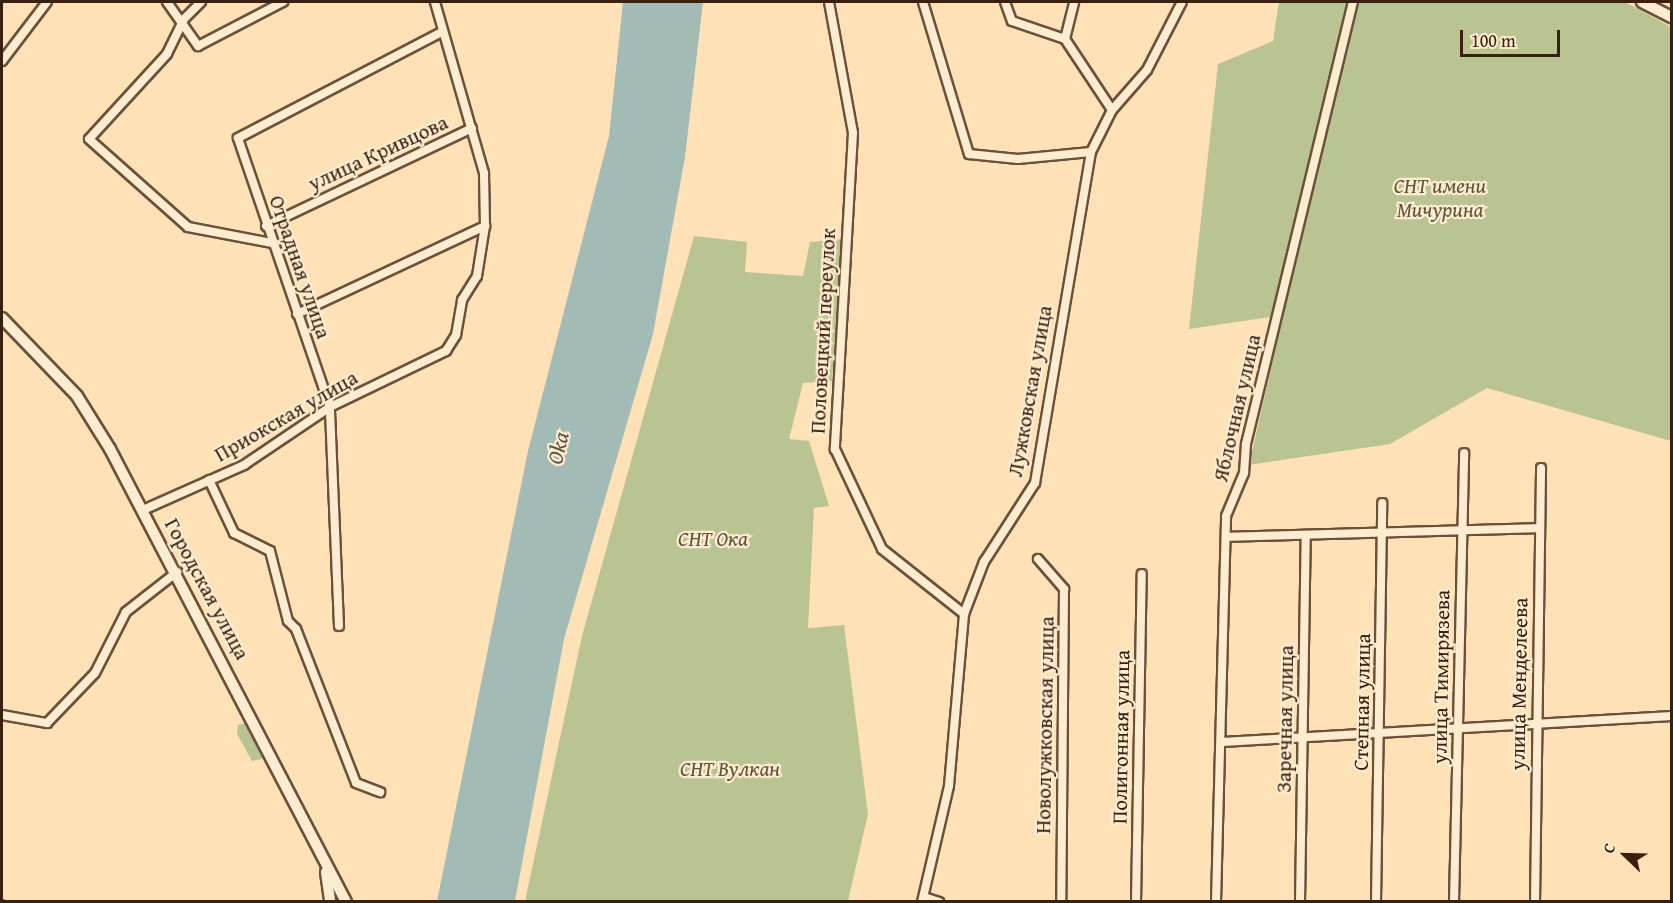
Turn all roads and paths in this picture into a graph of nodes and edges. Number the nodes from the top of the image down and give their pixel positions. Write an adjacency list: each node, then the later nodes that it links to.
1 (47, 2): 17 (street)
2 (167, 2): 14 (street)
3 (201, 2): 14 (street)
4 (282, 2): 14 (street)
5 (435, 2): 15 (street)
6 (829, 2): 40 (street, Половецкий переулок)
7 (923, 2): 20 (street)
8 (1005, 2): 16 (street)
9 (1074, 2): 16 (street)
10 (1182, 2): 18 (street, Лужковская улица)
11 (1353, 2): 35 (street, Яблочная улица)
12 (1642, 2): 13 (main road)
13 (1671, 16)
14 (184, 20): 23 (street)
15 (442, 32): 19 (street); 21 (street, Отрадная улица)
16 (1065, 39): 18 (street)
17 (3, 55)
18 (1112, 110): 20 (street, Лужковская улица)
19 (472, 128): 21 (street, улица Кривцова); 22 (street)
20 (1091, 152): 40 (street, Лужковская улица)
21 (266, 226): 23 (street, Отрадная улица)
22 (485, 226): 24 (street); 26 (street, Приокская улица)
23 (272, 243): 24 (street, Отрадная улица)
24 (297, 314): 26 (street, Отрадная улица)
25 (2, 318): 31 (main road, Городская улица)
26 (330, 407): 29 (street, Приокская улица); 41 (street, Отрадная улица)
27 (1464, 453): 34 (street, улица Тимирязева)
28 (1541, 468): 32 (street, улица Менделеева)
29 (209, 480): 31 (street, Приокская улица); 49 (street)
30 (1382, 503): 33 (street, Степная улица)
31 (143, 510): 38 (main road, Городская улица)
32 (1540, 528): 34 (street); 44 (street, улица Менделеева)
33 (1382, 533): 34 (street); 36 (street); 46 (street, Степная улица)
34 (1462, 533): 45 (street, улица Тимирязева)
35 (1226, 537): 36 (street); 48 (street, Яблочная улица)
36 (1306, 537): 47 (street, Заречная улица)
37 (1038, 559): 55 (street, Новолужковская улица)
38 (177, 572): 42 (street); 50 (main road, Городская улица)
39 (1142, 574): 56 (street, Полигонная улица)
40 (964, 614): 51 (street, Лужковская улица)
41 (339, 626)
42 (2, 715)
43 (1671, 716): 44 (street)
44 (1535, 723): 45 (street); 61 (street, улица Менделеева)
45 (1457, 730): 46 (street); 60 (street, улица Тимирязева)
46 (1380, 731): 47 (street); 59 (street, Степная улица)
47 (1303, 736): 48 (street); 58 (street, Заречная улица)
48 (1222, 742): 57 (street, Яблочная улица)
49 (380, 792)
50 (323, 860): 52 (main road); 53 (main road, Городская улица)
51 (923, 899): 54 (street)
52 (330, 902)
53 (346, 902)
54 (939, 902)
55 (1061, 902)
56 (1136, 902)
57 (1216, 902)
58 (1300, 902)
59 (1376, 902)
60 (1454, 902)
61 (1534, 902)

